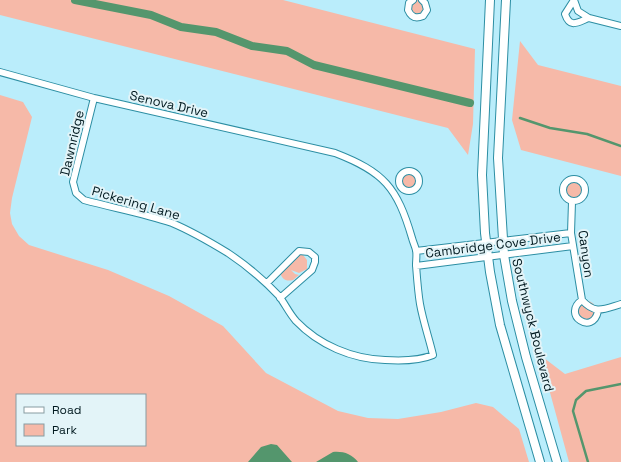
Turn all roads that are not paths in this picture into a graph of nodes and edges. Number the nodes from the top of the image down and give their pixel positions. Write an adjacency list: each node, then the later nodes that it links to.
1 (413, 0): 2 (street)
2 (422, 0)
3 (574, 0): 6 (street); 6 (street)
4 (490, 4): 5 (street); 16 (street)
5 (506, 4): 15 (street, Southwyck Boulevard)
6 (589, 18): 7 (street)
7 (621, 26)
8 (0, 72): 9 (street, Senova Drive)
9 (94, 98): 11 (street, Dawnridge); 12 (street, Senova Drive)
10 (401, 187): 12 (street)
11 (76, 193): 22 (street, Pickering Lane)
12 (395, 194): 18 (street)
13 (572, 202): 14 (street, Canyon)
14 (571, 234): 15 (street, Cambridge Cove Drive); 17 (street, Canyon)
15 (502, 241): 16 (street, Cambridge Cove Drive); 19 (street, Southwyck Boulevard)
16 (487, 243): 18 (street, Cambridge Cove Drive); 20 (street)
17 (572, 246): 19 (street, Cambridge Cove Drive); 24 (street, Canyon)
18 (416, 251): 21 (street)
19 (504, 255): 20 (street, Cambridge Cove Drive); 28 (street, Southwyck Boulevard)
20 (488, 257): 21 (street, Cambridge Cove Drive); 27 (street)
21 (416, 266): 23 (street, Pickering Lane)
22 (266, 283): 23 (street, Pickering Lane); 23 (street)
23 (280, 298)
24 (582, 300): 26 (street); 26 (street)
25 (621, 304): 26 (street)
26 (598, 311)
27 (540, 462)
28 (557, 462)

